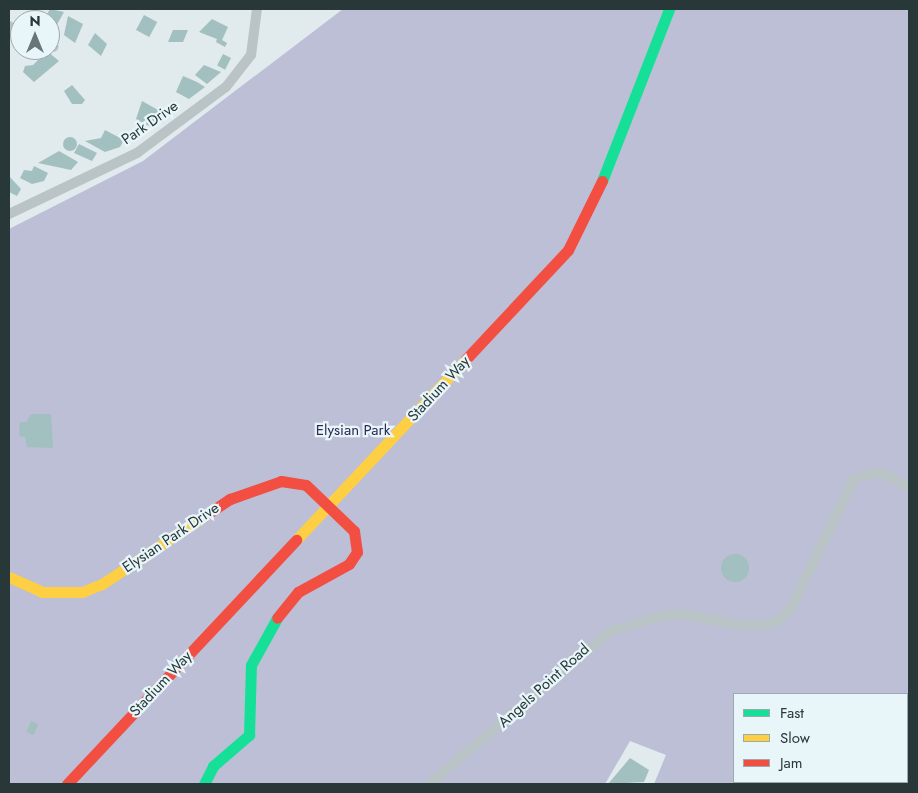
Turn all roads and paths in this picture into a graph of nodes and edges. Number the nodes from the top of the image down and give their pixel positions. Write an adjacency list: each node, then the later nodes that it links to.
1 (257, 9): 3 (street, Park Drive)
2 (669, 9): 5 (main road, Stadium Way)
3 (9, 214)
4 (909, 487): 9 (street, Angels Point Road)
5 (330, 504): 6 (main road, Elysian Park Drive); 7 (main road, Stadium Way); 8 (main road)
6 (9, 577)
7 (67, 784)
8 (204, 784)
9 (429, 784)

